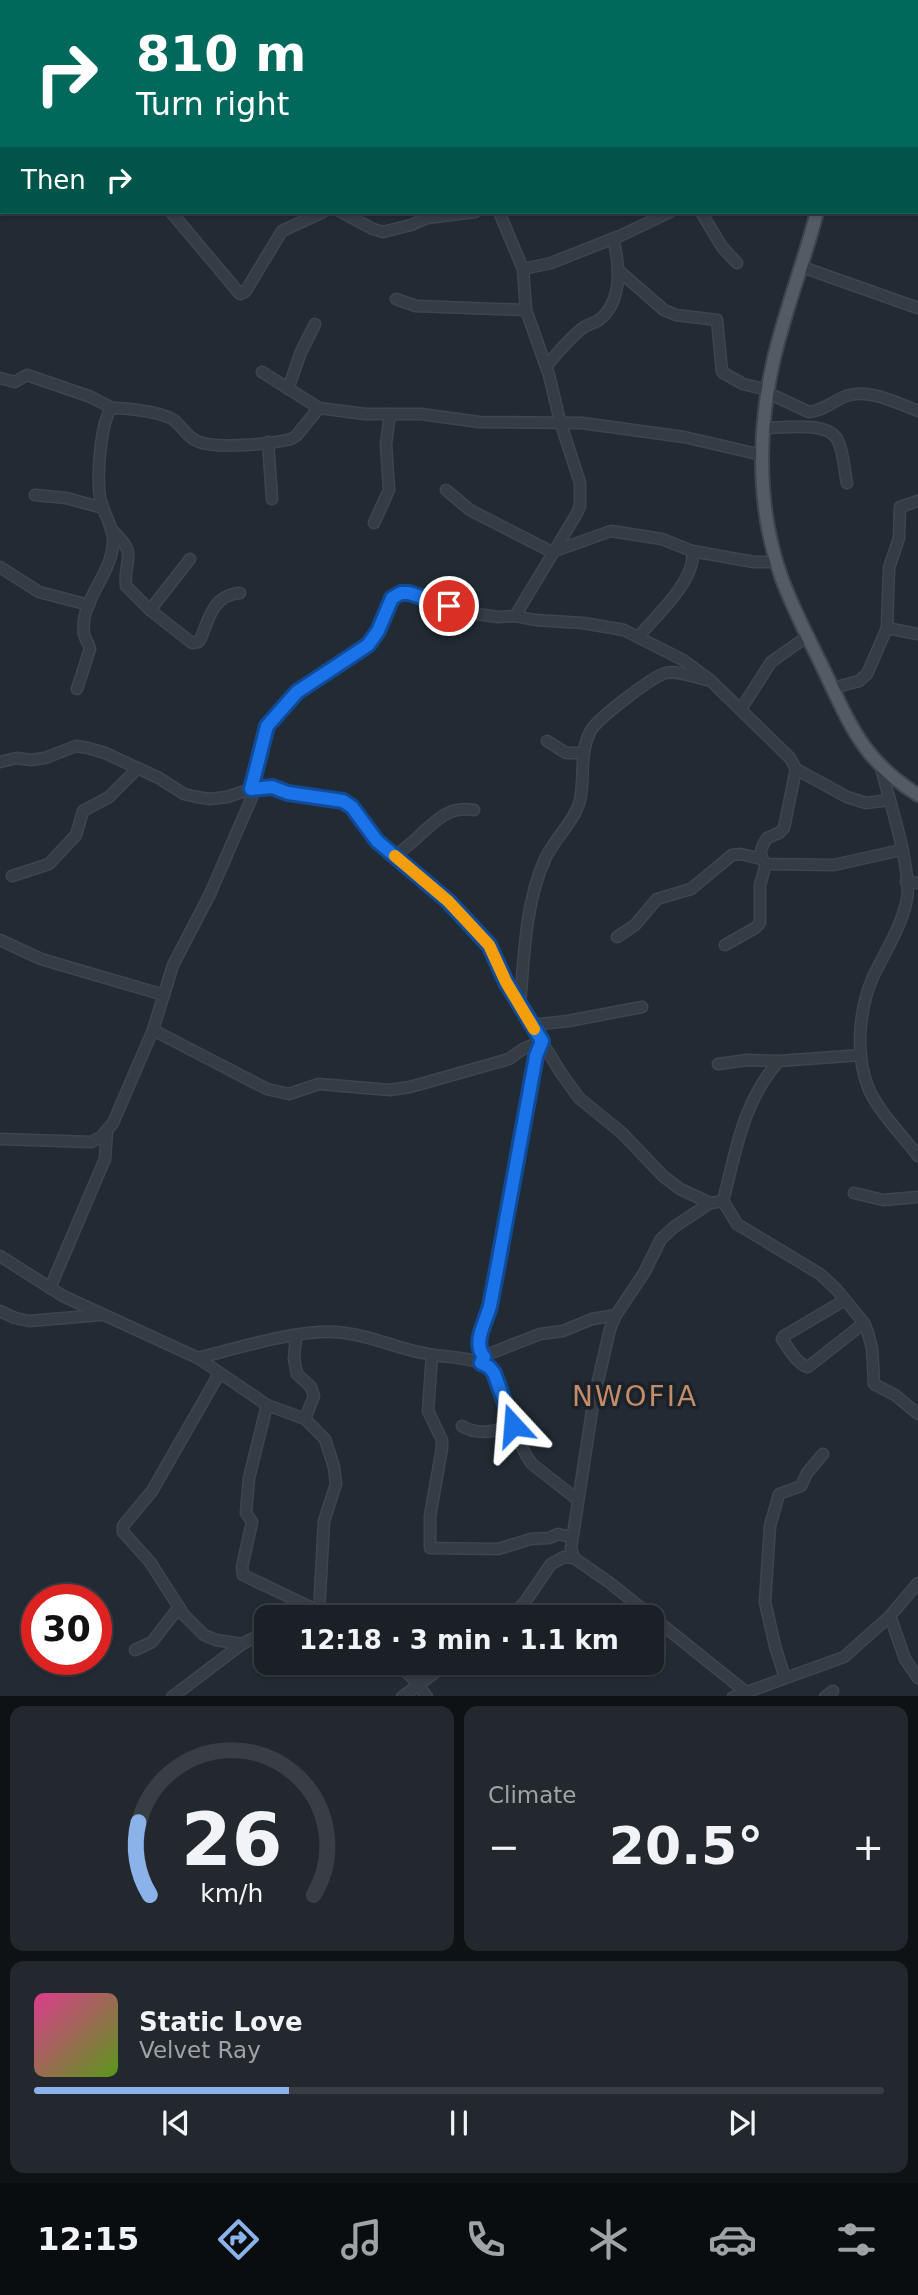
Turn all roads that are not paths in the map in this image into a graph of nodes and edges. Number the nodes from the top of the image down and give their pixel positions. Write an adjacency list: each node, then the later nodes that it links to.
1 (173, 214): 2 (street)
2 (319, 214)
3 (345, 214): 4 (street)
4 (459, 214)
5 (500, 214): 12 (street)
6 (666, 214): 9 (street)
7 (702, 214): 10 (street)
8 (819, 214): 11 (main road)
9 (613, 239): 12 (street); 13 (street)
10 (737, 263)
11 (802, 267): 15 (street); 22 (main road)
12 (523, 269): 16 (street)
13 (618, 270): 18 (street); 22 (street)
14 (396, 299): 16 (street)
15 (918, 308)
16 (526, 310): 18 (street)
17 (315, 324): 21 (street)
18 (546, 366): 27 (street)
19 (262, 372): 21 (street)
20 (0, 377): 23 (street)
21 (288, 389): 24 (street)
22 (768, 391): 25 (street); 28 (main road)
23 (112, 408): 29 (street); 36 (street)
24 (319, 408): 26 (street); 29 (street)
25 (918, 411)
26 (390, 414): 27 (street); 37 (street)
27 (560, 421): 30 (street); 40 (street)
28 (764, 428): 30 (main road); 31 (street)
29 (268, 442): 34 (street)
30 (762, 455): 42 (main road)
31 (847, 483)
32 (446, 490): 40 (street)
33 (35, 495): 36 (street)
34 (272, 499)
35 (918, 501): 48 (street)
36 (103, 508): 38 (street)
37 (374, 523)
38 (112, 530): 45 (street); 46 (street)
39 (692, 551): 40 (street); 42 (street); 51 (street)
40 (552, 552): 47 (street)
41 (190, 559): 46 (street)
42 (777, 562): 50 (main road)
43 (0, 567): 45 (street)
44 (240, 593): 46 (street)
45 (89, 606): 54 (street)
46 (150, 610)
47 (515, 616): 51 (street); 62 (street)
48 (887, 628): 49 (street); 53 (street)
49 (918, 634)
50 (808, 636): 53 (main road); 55 (street)
51 (638, 637): 52 (street)
52 (710, 680): 55 (street); 57 (street)
53 (833, 688): 60 (main road)
54 (76, 689)
55 (741, 709): 61 (street)
56 (547, 741): 57 (street)
57 (584, 753): 76 (street)
58 (0, 762): 59 (street)
59 (138, 768): 62 (street); 69 (street)
60 (881, 768): 63 (main road); 64 (street)
61 (796, 769): 64 (street); 68 (street)
62 (251, 789): 67 (street); 75 (street)
63 (918, 795)
64 (889, 800): 66 (street)
65 (474, 810): 67 (street)
66 (901, 850): 68 (street); 70 (street)
67 (395, 856): 76 (street)
68 (764, 861): 72 (street); 74 (street)
69 (12, 876)
70 (906, 882): 71 (street); 81 (street)
71 (918, 883)
72 (617, 937)
73 (0, 940): 75 (street)
74 (725, 945)
75 (164, 995): 79 (street)
76 (520, 1006): 78 (street)
77 (642, 1007): 78 (street)
78 (531, 1025): 80 (street)
79 (153, 1030): 80 (street); 84 (street)
80 (542, 1041): 90 (street); 101 (street)
81 (861, 1055): 82 (street); 86 (street)
82 (779, 1061): 83 (street); 89 (street)
83 (718, 1064)
84 (107, 1131): 85 (street); 92 (street)
85 (0, 1139)
86 (918, 1156)
87 (854, 1193): 88 (street)
88 (918, 1197)
89 (723, 1201): 90 (street); 93 (street)
90 (710, 1203): 96 (street)
91 (0, 1256): 92 (street)
92 (50, 1288): 95 (street)
93 (845, 1300): 97 (street); 97 (street)
94 (0, 1311): 95 (street)
95 (105, 1315): 100 (street)
96 (616, 1315): 101 (street); 109 (street)
97 (864, 1323): 104 (street)
98 (296, 1336): 99 (street); 100 (street); 105 (street)
99 (432, 1355): 101 (street); 110 (street)
100 (198, 1358): 102 (street)
101 (485, 1362): 106 (street)
102 (219, 1374): 103 (street); 116 (street)
103 (267, 1405): 105 (street); 113 (street)
104 (918, 1414)
105 (305, 1419): 114 (street)
106 (513, 1425): 107 (street); 109 (street)
107 (462, 1426)
108 (823, 1454): 123 (street)
109 (578, 1500): 110 (street)
110 (571, 1537): 111 (street)
111 (574, 1558): 115 (street); 126 (street)
112 (918, 1583): 117 (street)
113 (305, 1605)
114 (319, 1605)
115 (522, 1605)
116 (179, 1607): 119 (street); 120 (street)
117 (890, 1616): 123 (street); 124 (street)
118 (254, 1638): 119 (street)
119 (242, 1644): 127 (street)
120 (135, 1650)
121 (408, 1675): 125 (street)
122 (431, 1675): 125 (street)
123 (785, 1678): 126 (street)
124 (918, 1678)
125 (418, 1684): 128 (street); 129 (street)
126 (746, 1692): 130 (street)
127 (172, 1696)
128 (402, 1696)
129 (427, 1696)
130 (733, 1696)

